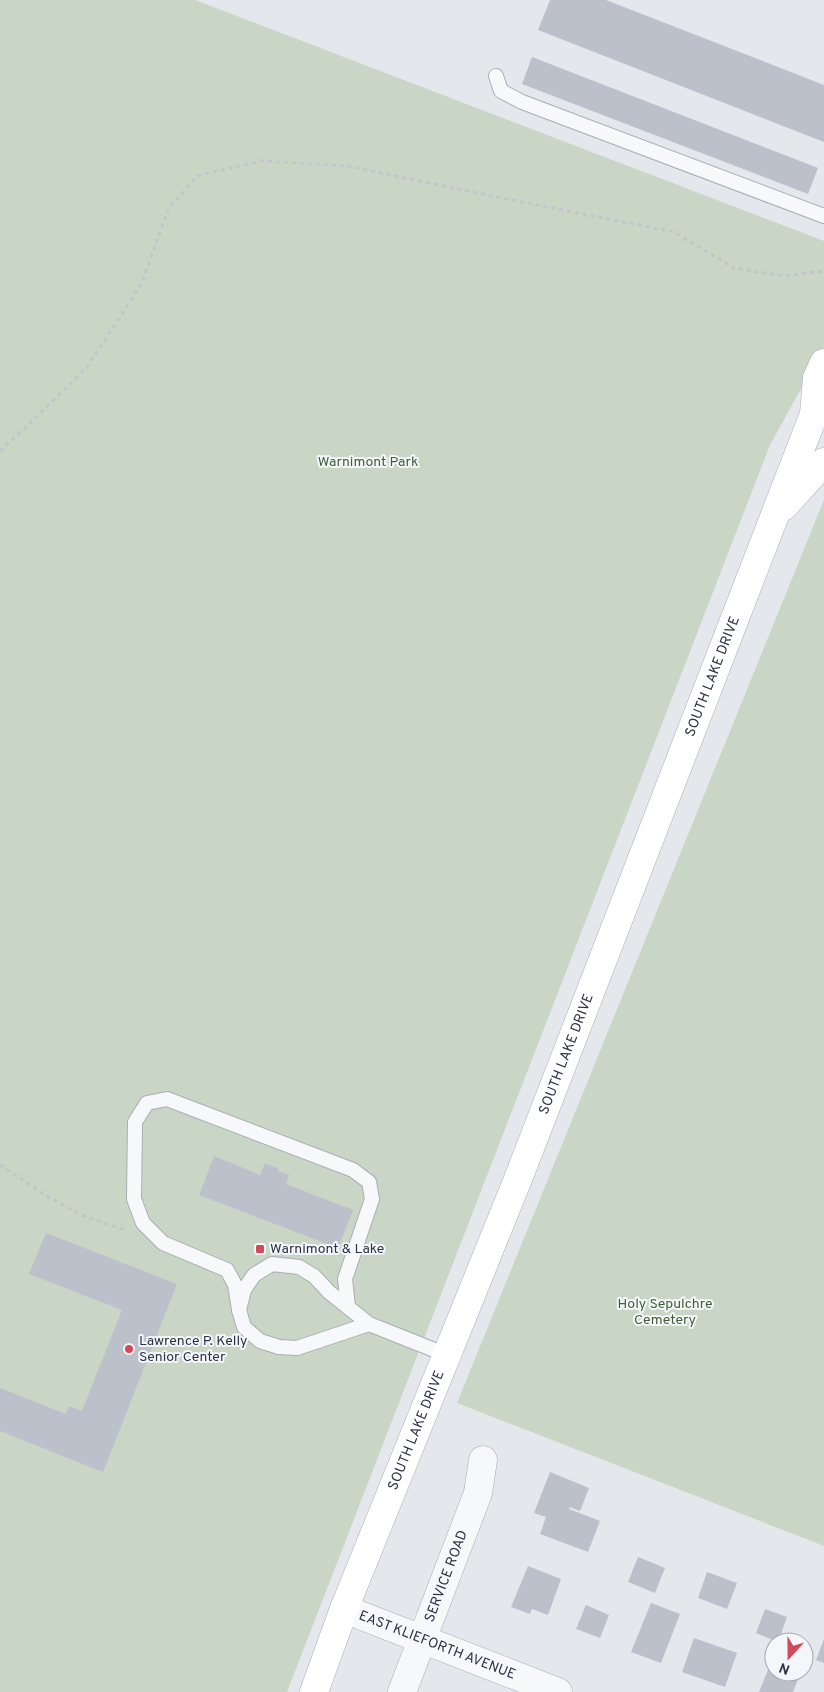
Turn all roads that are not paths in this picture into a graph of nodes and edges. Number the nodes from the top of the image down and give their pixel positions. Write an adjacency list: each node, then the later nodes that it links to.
1 (496, 76): 2 (lane)
2 (824, 216)
3 (824, 363): 4 (main road, SOUTH LAKE DRIVE)
4 (819, 409): 6 (main road, SOUTH LAKE DRIVE)
5 (824, 462): 6 (main road)
6 (772, 520): 10 (main road, SOUTH LAKE DRIVE)
7 (348, 1307): 8 (lane); 8 (lane); 9 (lane)
8 (239, 1310): 9 (lane)
9 (369, 1324): 10 (lane)
10 (447, 1355): 12 (main road, SOUTH LAKE DRIVE)
11 (482, 1460): 13 (street, SERVICE ROAD)
12 (344, 1608): 13 (street, EAST KLIEFORTH AVENUE); 14 (main road, SOUTH LAKE DRIVE)
13 (422, 1639): 15 (street, SERVICE ROAD); 16 (street, EAST KLIEFORTH AVENUE)
14 (314, 1692)
15 (402, 1692)
16 (558, 1692)

